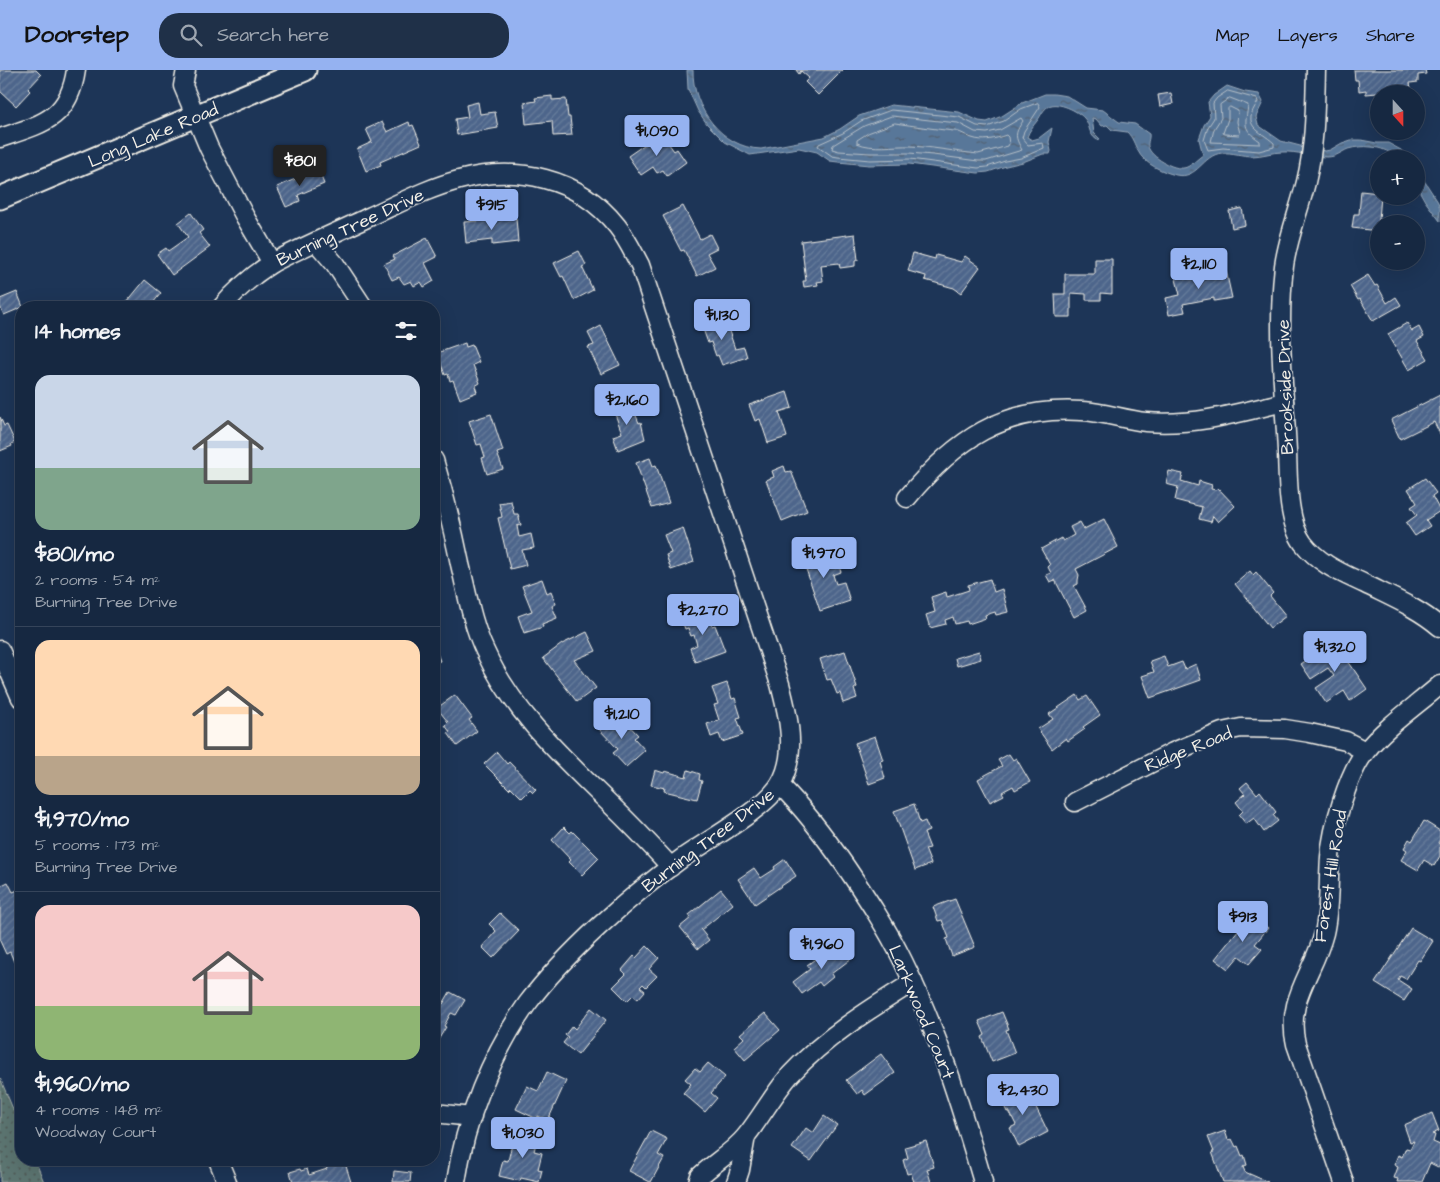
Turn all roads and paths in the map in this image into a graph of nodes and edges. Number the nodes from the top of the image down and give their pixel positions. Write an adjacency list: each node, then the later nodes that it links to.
1 (76, 70): 6 (street)
2 (186, 70): 5 (street)
3 (305, 70): 5 (main road, Long Lake Road)
4 (1316, 70): 12 (street, Brookside Drive)
5 (196, 117): 7 (main road, Long Lake Road); 9 (street)
6 (0, 138)
7 (0, 198)
8 (316, 242): 9 (street, Burning Tree Drive); 11 (street); 20 (street, Burning Tree Drive)
9 (272, 263): 10 (street, Burning Tree Drive)
10 (228, 301)
11 (360, 301)
12 (1284, 402): 14 (street); 15 (street, Brookside Drive)
13 (440, 480): 22 (street)
14 (907, 498)
15 (1440, 627)
16 (0, 650): 17 (street)
17 (15, 675)
18 (1440, 686): 19 (street, Forest Hill Road)
19 (1366, 751): 21 (street, Ridge Road); 33 (street, Forest Hill Road)
20 (780, 785): 22 (street, Burning Tree Drive); 23 (street, Larkwood Court)
21 (1075, 802)
22 (670, 867): 25 (street, Burning Tree Drive)
23 (913, 982): 26 (street); 32 (street, Larkwood Court)
24 (440, 1114): 25 (street)
25 (472, 1117): 29 (street, Burning Tree Drive)
26 (746, 1136): 30 (street); 31 (street)
27 (220, 1166): 28 (street)
28 (227, 1182)
29 (456, 1182)
30 (698, 1182)
31 (736, 1182)
32 (983, 1182)
33 (1344, 1182)

